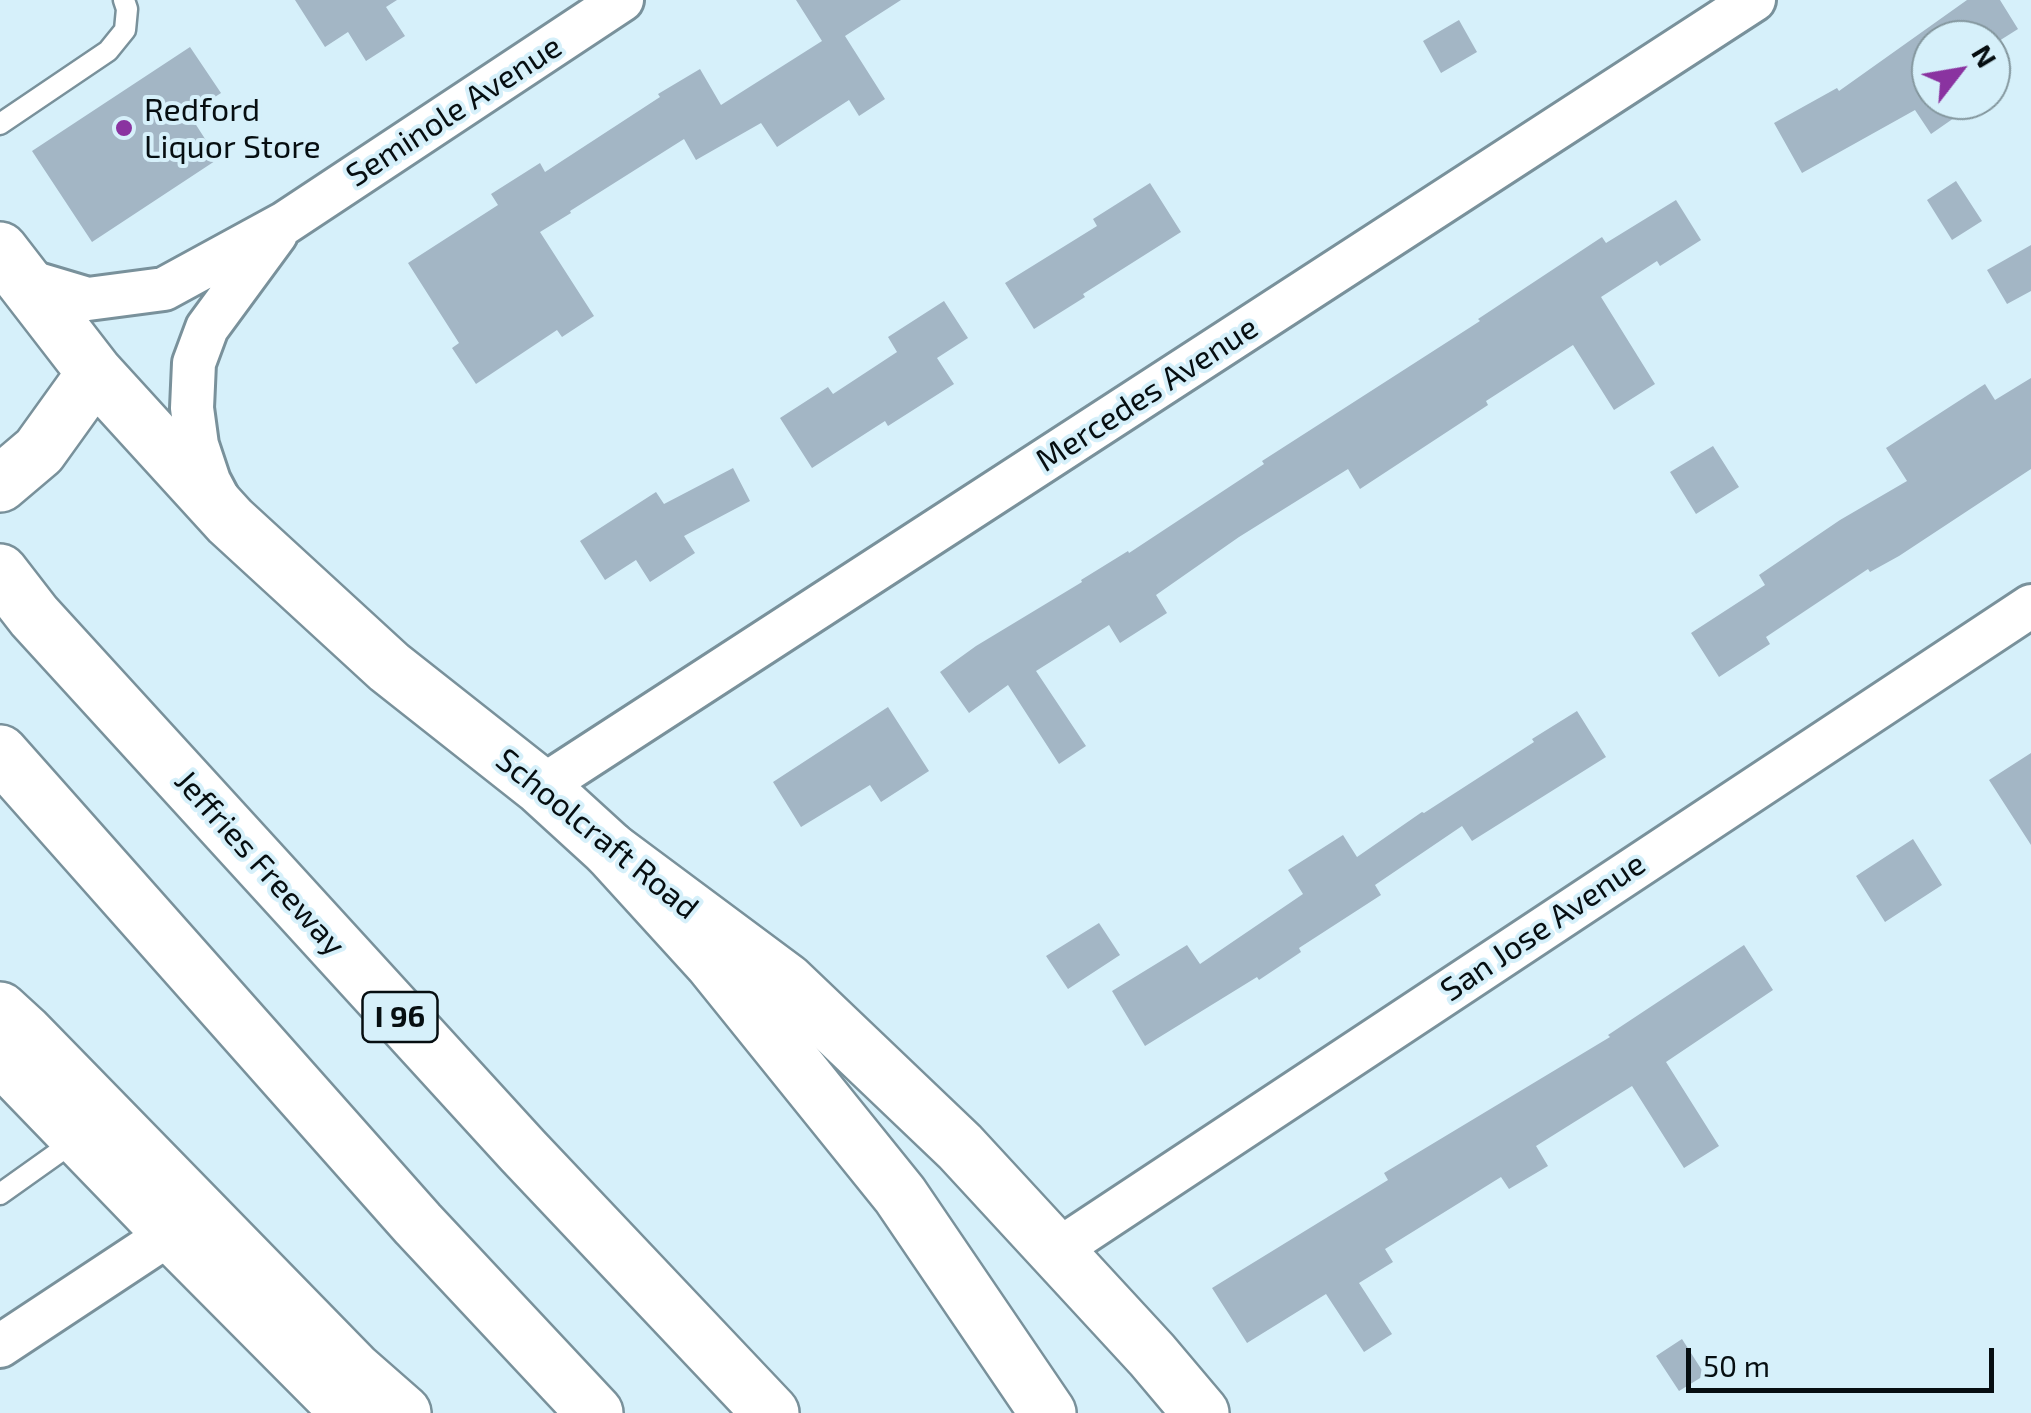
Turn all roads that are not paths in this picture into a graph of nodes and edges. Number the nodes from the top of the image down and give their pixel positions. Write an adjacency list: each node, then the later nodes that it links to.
1 (124, 0): 4 (lane)
2 (622, 0): 5 (street, Seminole Avenue)
3 (1754, 0): 13 (street, Mercedes Avenue)
4 (0, 124)
5 (285, 223): 6 (street, Seminole Avenue); 9 (street)
6 (11, 264): 7 (main road, Schoolcraft Road)
7 (95, 373): 8 (main road); 9 (main road, Schoolcraft Road)
8 (20, 468)
9 (230, 521): 13 (main road, Schoolcraft Road)
10 (0, 572): 25 (main road, Jeffries Freeway / I 96)
11 (2031, 606): 20 (street, San Jose Avenue)
12 (0, 753): 24 (main road)
13 (541, 787): 14 (main road, Schoolcraft Road)
14 (610, 850): 20 (main road, Schoolcraft Road); 26 (main road)
15 (0, 1010): 23 (main road)
16 (0, 1056): 17 (main road)
17 (79, 1138): 18 (lane); 19 (main road)
18 (0, 1194)
19 (170, 1233): 21 (street); 22 (main road)
20 (1056, 1251): 27 (main road, Schoolcraft Road)
21 (0, 1346)
22 (350, 1413)
23 (402, 1413)
24 (595, 1413)
25 (771, 1413)
26 (1048, 1413)
27 (1201, 1413)

